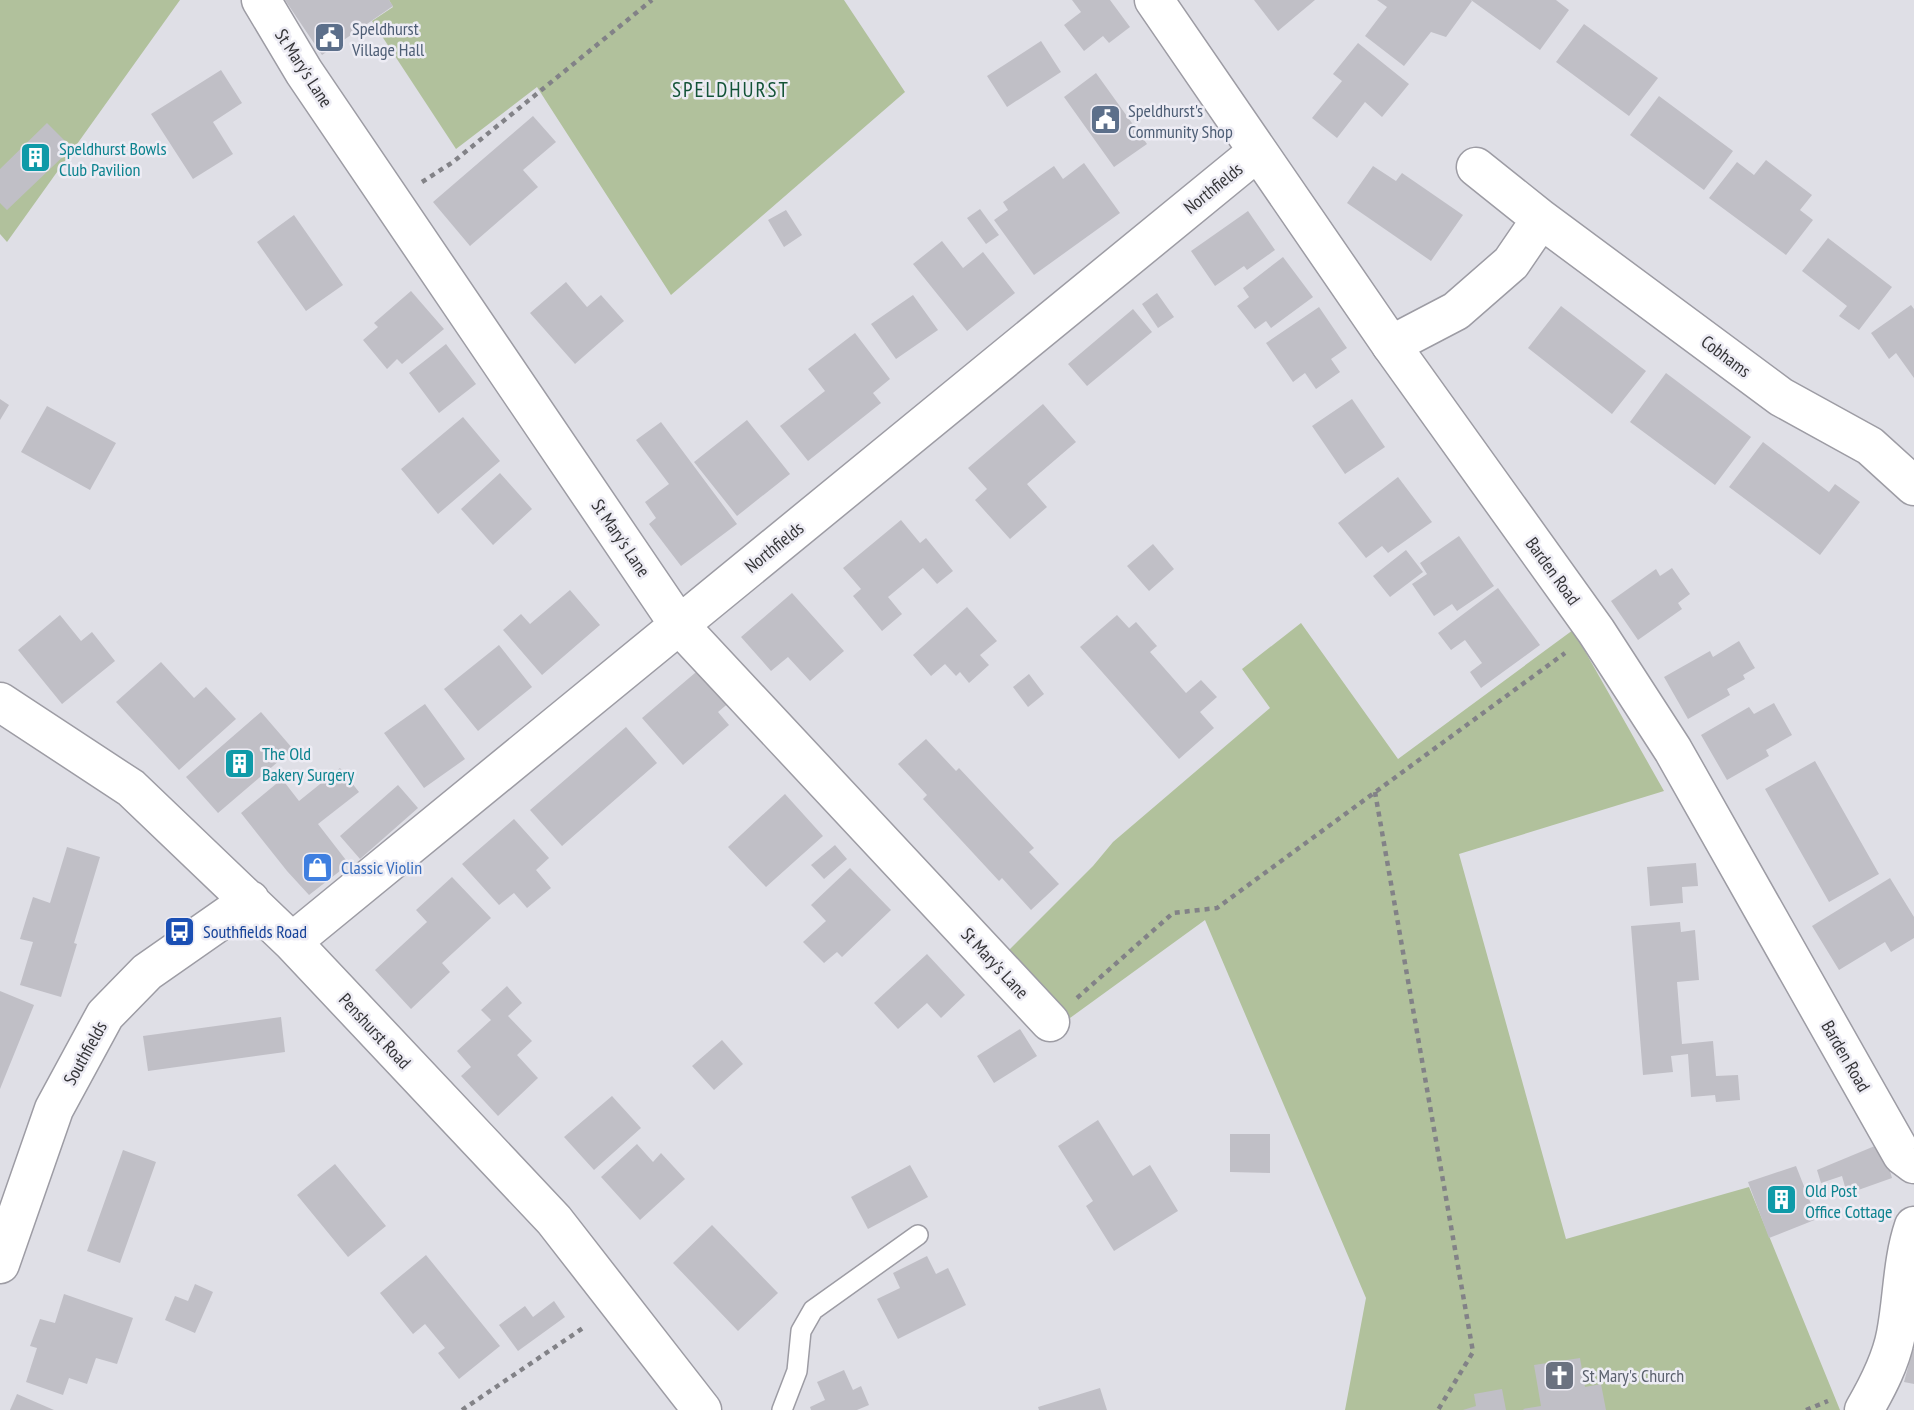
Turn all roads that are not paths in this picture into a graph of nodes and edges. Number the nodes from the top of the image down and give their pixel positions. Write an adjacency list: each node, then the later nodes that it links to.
1 (261, 0): 8 (street, St Mary's Lane)
2 (1154, 0): 3 (street, Barden Road)
3 (1257, 152): 6 (street, Barden Road); 8 (street, Northfields)
4 (1476, 167): 5 (street, Cobhams)
5 (1541, 219): 6 (street); 7 (street, Cobhams)
6 (1391, 345): 13 (street, Barden Road)
7 (1914, 486)
8 (679, 625): 11 (street, Northfields); 12 (street, St Mary's Lane)
9 (0, 702): 10 (street, Penshurst Road)
10 (250, 900): 11 (street, Penshurst Road); 16 (street, Southfields)
11 (292, 942): 17 (street, Penshurst Road)
12 (1050, 1022)
13 (1910, 1153)
14 (1914, 1226): 19 (street)
15 (918, 1235): 18 (lane)
16 (0, 1264)
17 (702, 1410)
18 (782, 1410)
19 (1864, 1410)

